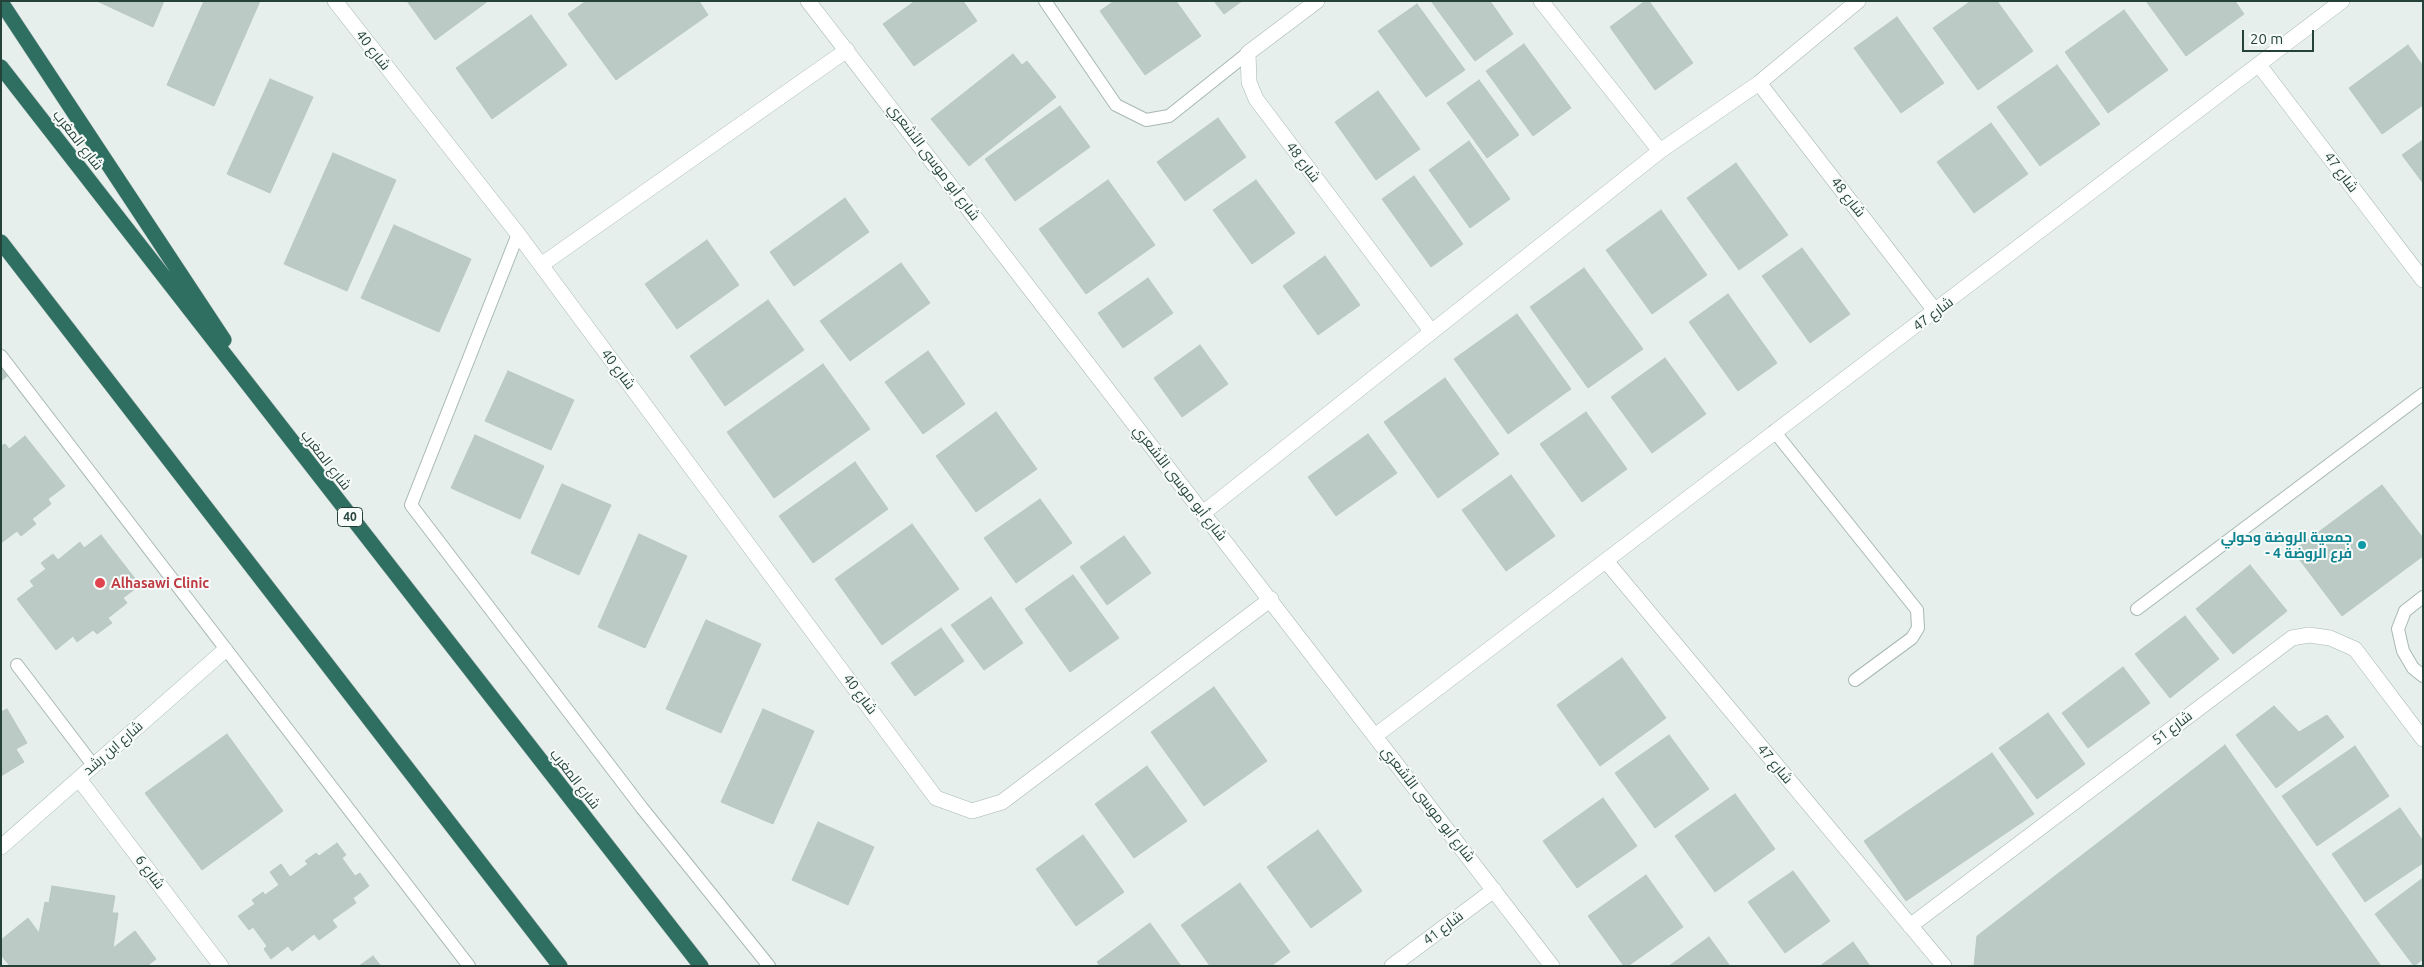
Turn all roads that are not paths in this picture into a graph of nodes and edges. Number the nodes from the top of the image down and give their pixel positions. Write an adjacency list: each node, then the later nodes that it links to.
1 (335, 1): 15 (street, شارع 40)
2 (808, 1): 9 (street, شارع أبو موسى الأشعري)
3 (1045, 1): 10 (lane)
4 (1317, 1): 10 (street)
5 (1542, 1): 14 (street)
6 (1858, 1): 13 (street)
7 (2342, 1): 11 (street, شارع 47)
8 (1, 2): 25 (highway)
9 (847, 50): 18 (street); 27 (street, شارع أبو موسى الأشعري)
10 (1248, 53): 22 (street, شارع 48)
11 (2260, 65): 19 (street, شارع 47); 20 (street, شارع 47)
12 (1, 67): 25 (highway, شارع المغرب / 40)
13 (1759, 83): 14 (street); 20 (street, شارع 48)
14 (1660, 150): 22 (street)
15 (518, 234): 18 (street, شارع 40); 47 (lane)
16 (1, 242): 21 (highway)
17 (1, 250): 21 (street)
18 (541, 265): 30 (street, شارع 40)
19 (2423, 280)
20 (1936, 312): 26 (street, شارع 47)
21 (57, 315): 45 (highway)
22 (1431, 331): 27 (street)
23 (1, 356): 32 (lane)
24 (2423, 394): 31 (lane)
25 (262, 404): 46 (highway, شارع المغرب / 40)
26 (1774, 431): 28 (street, شارع 47); 35 (lane)
27 (1203, 513): 30 (street, شارع أبو موسى الأشعري)
28 (1606, 562): 36 (street, شارع 47); 42 (street, شارع 47)
29 (2423, 597): 34 (lane)
30 (1271, 599): 36 (street, شارع أبو موسى الأشعري)
31 (2137, 609)
32 (225, 650): 38 (street, شارع ابن رشد); 44 (lane)
33 (17, 665): 38 (lane)
34 (2423, 676)
35 (1855, 680)
36 (1375, 736): 41 (street, شارع أبو موسى الأشعري)
37 (2423, 739): 42 (street, شارع 51)
38 (93, 766): 39 (street, شارع ابن رشد)
39 (78, 778): 40 (street, شارع ابن رشد); 43 (street, شارع 6)
40 (1, 847)
41 (1494, 890): 48 (street, شارع 41); 49 (street, شارع أبو موسى الأشعري)
42 (1910, 926): 50 (street, شارع 47)
43 (221, 966)
44 (470, 966)
45 (560, 966)
46 (701, 966)
47 (769, 966)
48 (1392, 966)
49 (1552, 966)
50 (1944, 966)

